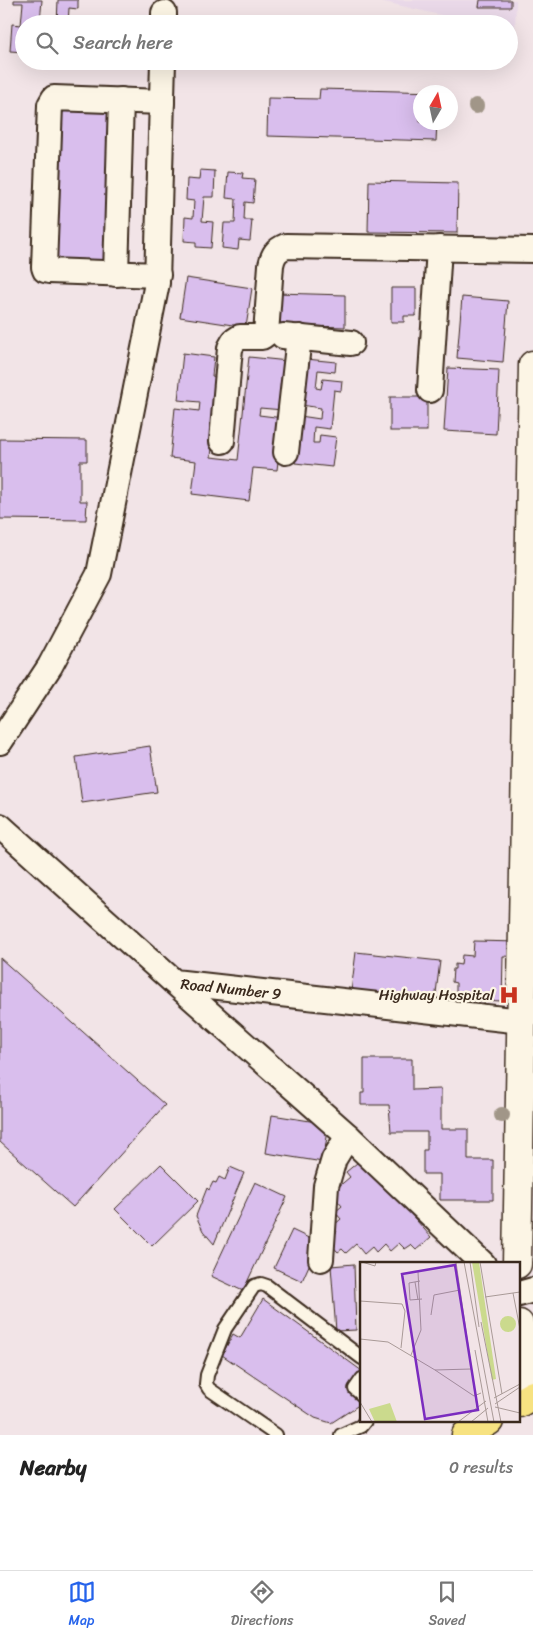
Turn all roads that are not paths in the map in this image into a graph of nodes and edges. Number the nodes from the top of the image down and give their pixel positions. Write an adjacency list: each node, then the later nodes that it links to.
1 (163, 70): 3 (street)
2 (121, 100): 3 (street); 6 (street); 6 (street)
3 (162, 102): 7 (street)
4 (439, 248): 5 (street); 8 (street); 12 (street)
5 (533, 250)
6 (116, 274): 7 (street)
7 (158, 275): 15 (street)
8 (266, 334): 9 (street); 13 (street)
9 (299, 337): 10 (street); 14 (street)
10 (351, 343)
11 (533, 365): 18 (street)
12 (430, 390)
13 (222, 441)
14 (286, 452)
15 (0, 742)
16 (0, 826): 17 (street, Road Number 9)
17 (174, 982): 18 (street, Road Number 9); 19 (street)
18 (521, 1021): 22 (street)
19 (348, 1136): 20 (street); 21 (street)
20 (321, 1259)
21 (481, 1262)
22 (517, 1262)
23 (533, 1290): 24 (street)
24 (520, 1294)
25 (520, 1333): 29 (street)
26 (360, 1356): 32 (lane)
27 (360, 1382): 28 (lane)
28 (360, 1394)
29 (527, 1398)
30 (487, 1422): 34 (main road)
31 (364, 1427): 33 (lane)
32 (276, 1435)
33 (341, 1435)
34 (466, 1435)

